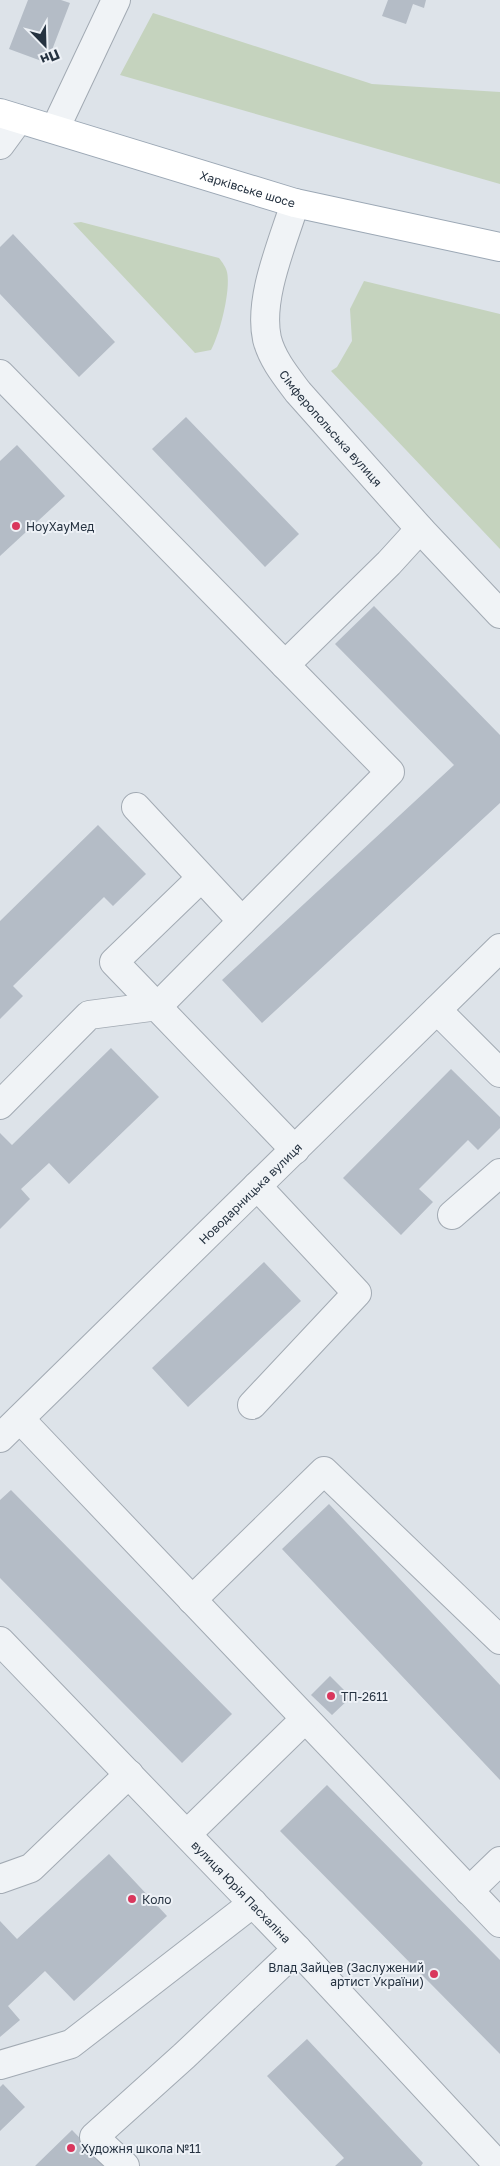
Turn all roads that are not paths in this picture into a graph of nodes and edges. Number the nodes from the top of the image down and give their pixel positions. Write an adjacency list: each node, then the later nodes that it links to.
1 (116, 0): 3 (street)
2 (10, 116): 3 (main road, Харківське шосе); 4 (street)
3 (55, 129): 5 (main road, Харківське шосе)
4 (0, 145)
5 (295, 203): 6 (main road, Харківське шосе); 8 (street, Сімферопольська вулиця)
6 (500, 247)
7 (1, 376): 10 (street)
8 (420, 529): 9 (street, Сімферопольська вулиця); 10 (street)
9 (500, 614)
10 (286, 665): 13 (street)
11 (136, 807): 12 (street)
12 (201, 878): 13 (street); 15 (street)
13 (242, 921): 15 (street)
14 (500, 948): 16 (street, Новодарницька вулиця)
15 (158, 1006): 18 (street); 19 (street)
16 (437, 1010): 17 (street); 19 (street, Новодарницька вулиця)
17 (500, 1073)
18 (0, 1105)
19 (295, 1150): 21 (street, Новодарницька вулиця)
20 (500, 1173): 22 (street)
21 (257, 1186): 23 (street); 24 (street, Новодарницька вулиця)
22 (452, 1215)
23 (252, 1405)
24 (20, 1419): 25 (street, Новодарницька вулиця); 26 (street)
25 (0, 1438)
26 (192, 1600): 27 (street); 29 (street)
27 (500, 1640)
28 (0, 1641): 30 (street, вулиця Юрія Пасхаліна)
29 (305, 1719): 31 (street); 34 (street)
30 (129, 1774): 31 (street, вулиця Юрія Пасхаліна); 33 (street)
31 (187, 1834): 35 (street, вулиця Юрія Пасхаліна)
32 (500, 1861): 34 (street)
33 (0, 1879)
34 (468, 1891): 36 (street)
35 (253, 1903): 37 (street, вулиця Юрія Пасхаліна); 38 (street)
36 (500, 1923)
37 (297, 1949): 39 (street); 40 (street, вулиця Юрія Пасхаліна)
38 (0, 2065)
39 (125, 2166)
40 (499, 2166)

